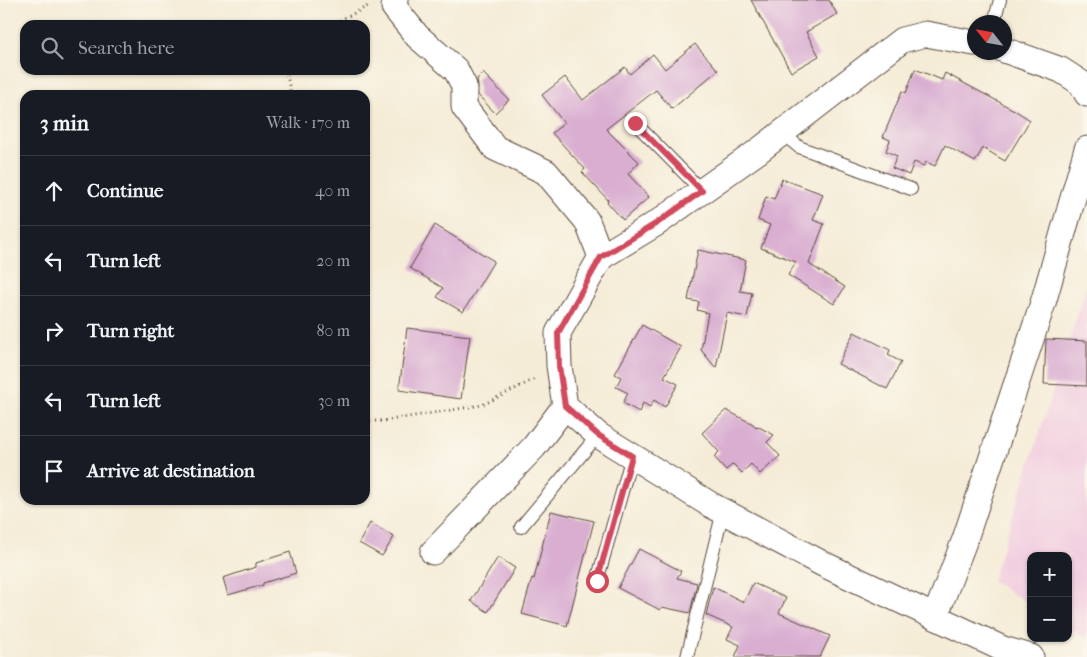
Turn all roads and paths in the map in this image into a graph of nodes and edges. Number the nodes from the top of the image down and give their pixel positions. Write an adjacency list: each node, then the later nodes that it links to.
1 (1000, 0): 3 (lane)
2 (383, 2): 4 (path); 15 (street)
3 (996, 15)
4 (342, 20)
5 (967, 42): 11 (street)
6 (1012, 53): 9 (street)
7 (287, 75): 8 (path)
8 (290, 90)
9 (1087, 94)
10 (635, 123): 14 (lane)
11 (782, 133): 13 (lane); 14 (street)
12 (1087, 149): 25 (street)
13 (911, 189)
14 (702, 191): 15 (street)
15 (601, 257): 16 (street)
16 (559, 366): 17 (street); 18 (path)
17 (565, 406): 19 (street); 23 (street)
18 (370, 421)
19 (598, 435): 20 (street); 22 (lane)
20 (632, 456): 21 (street); 24 (lane)
21 (723, 511): 25 (street); 26 (lane)
22 (521, 527)
23 (433, 552)
24 (597, 581)
25 (934, 617): 27 (street)
26 (687, 657)
27 (1032, 657)

